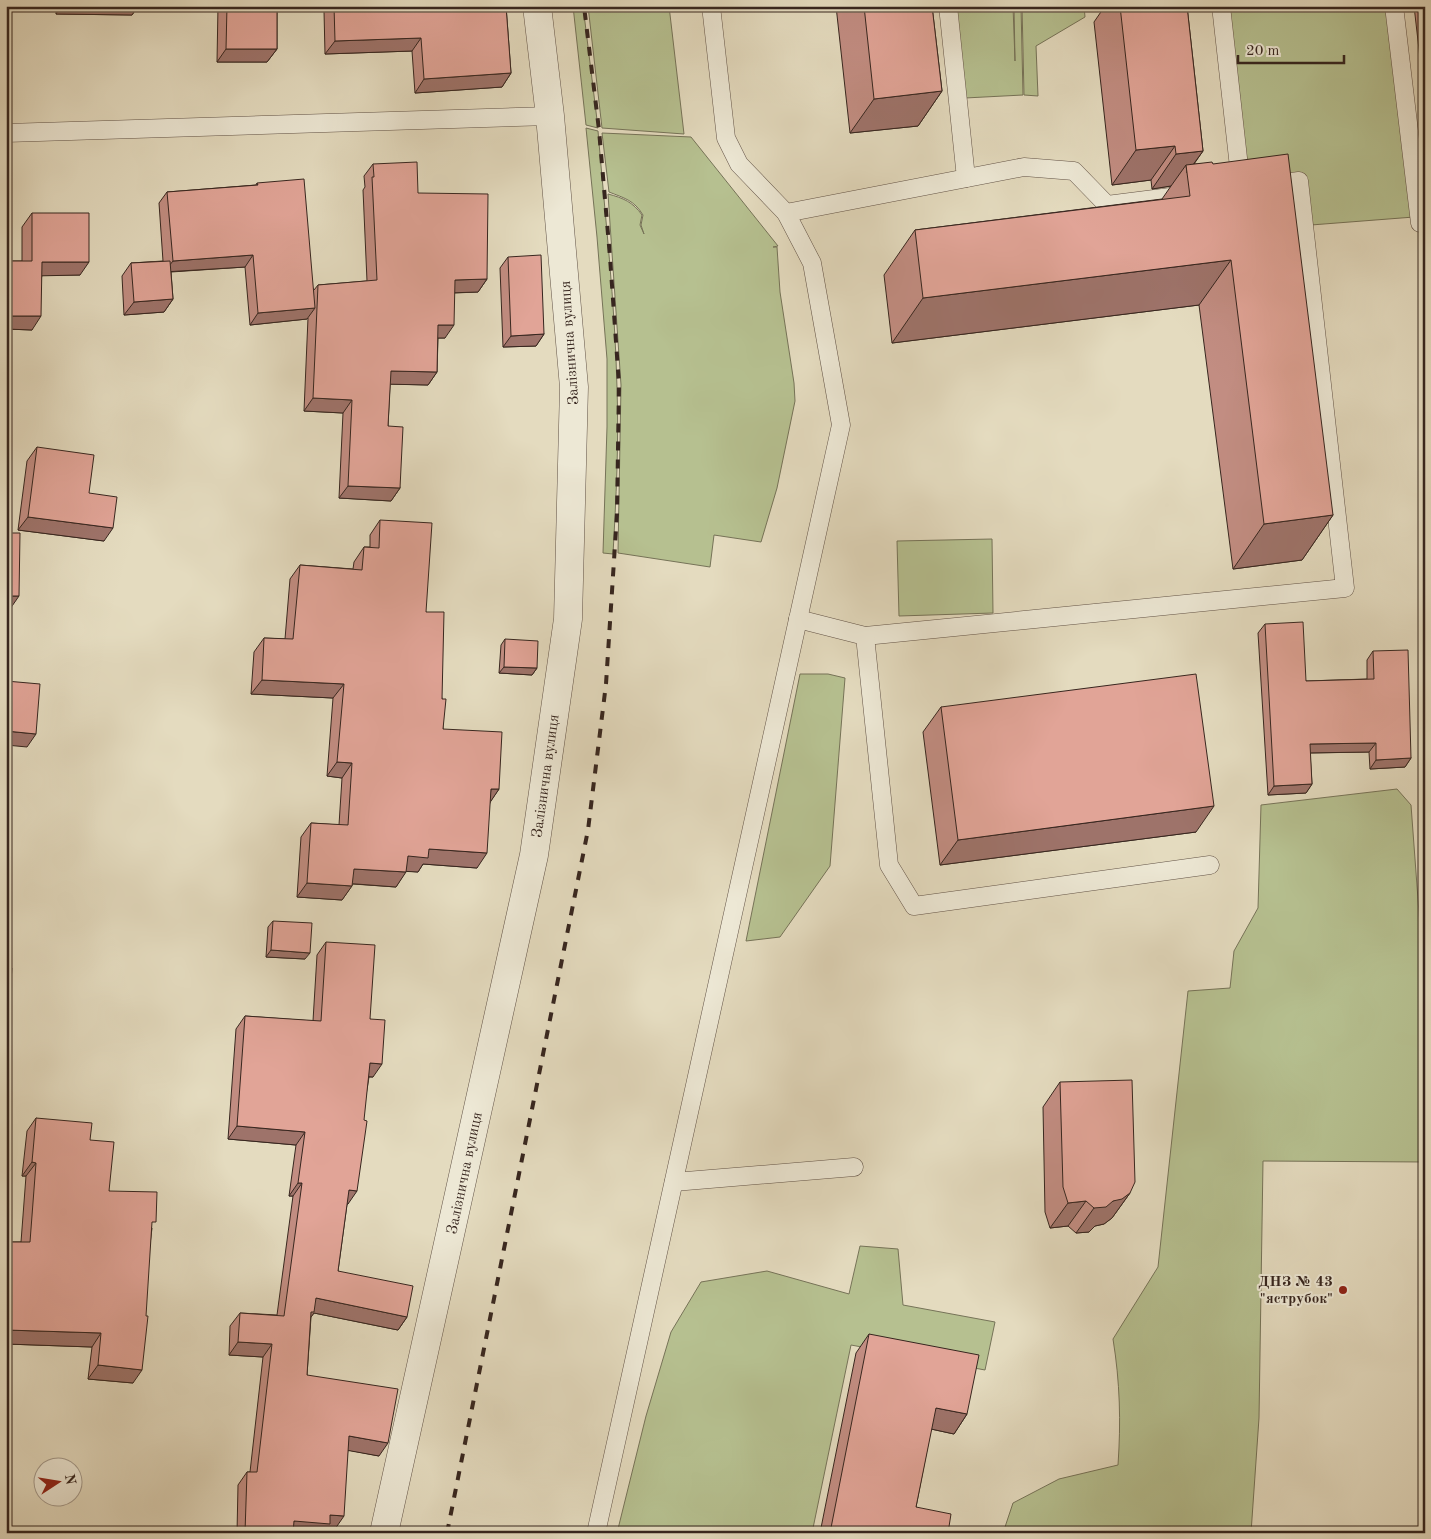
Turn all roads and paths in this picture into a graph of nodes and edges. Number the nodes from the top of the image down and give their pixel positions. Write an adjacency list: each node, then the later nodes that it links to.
1 (537, 6): 6 (street, Залізнична вулиця)
2 (710, 6): 12 (lane)
3 (948, 6): 8 (lane)
4 (1221, 6): 9 (lane)
5 (1394, 6): 13 (lane)
6 (550, 116): 7 (lane); 19 (street, Залізнична вулиця)
7 (6, 133)
8 (966, 178): 11 (lane); 12 (lane)
9 (1241, 188): 10 (lane); 15 (lane)
10 (1222, 190)
11 (1203, 193)
12 (786, 213): 14 (lane)
13 (1420, 223)
14 (798, 619): 15 (lane); 18 (lane)
15 (865, 636): 16 (lane)
16 (1210, 865)
17 (854, 1167): 18 (lane)
18 (674, 1182): 20 (lane)
19 (384, 1533)
20 (596, 1533)

